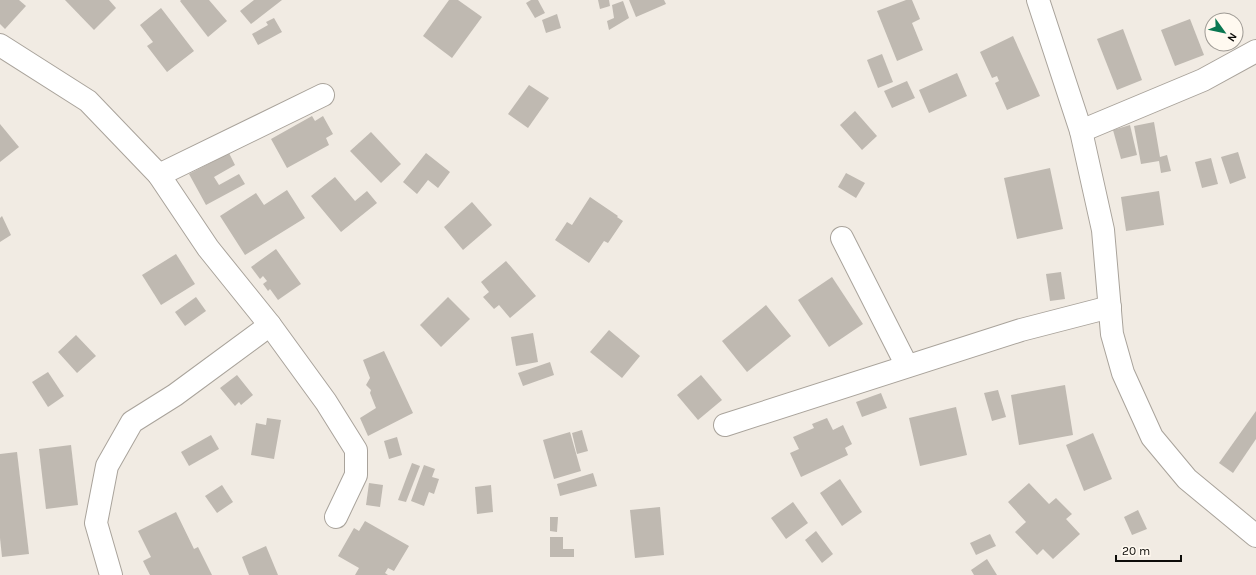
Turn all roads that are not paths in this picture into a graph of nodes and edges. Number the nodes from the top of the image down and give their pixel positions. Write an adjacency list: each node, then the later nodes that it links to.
1 (1038, 0): 5 (street)
2 (0, 45): 6 (street)
3 (1256, 52): 5 (street)
4 (323, 95): 6 (street)
5 (1081, 131): 8 (street)
6 (159, 176): 9 (street)
7 (842, 238): 10 (street)
8 (1110, 307): 10 (street); 13 (street)
9 (270, 325): 12 (street); 14 (street)
10 (906, 366): 11 (street)
11 (725, 425)
12 (336, 517)
13 (1256, 536)
14 (111, 575)

